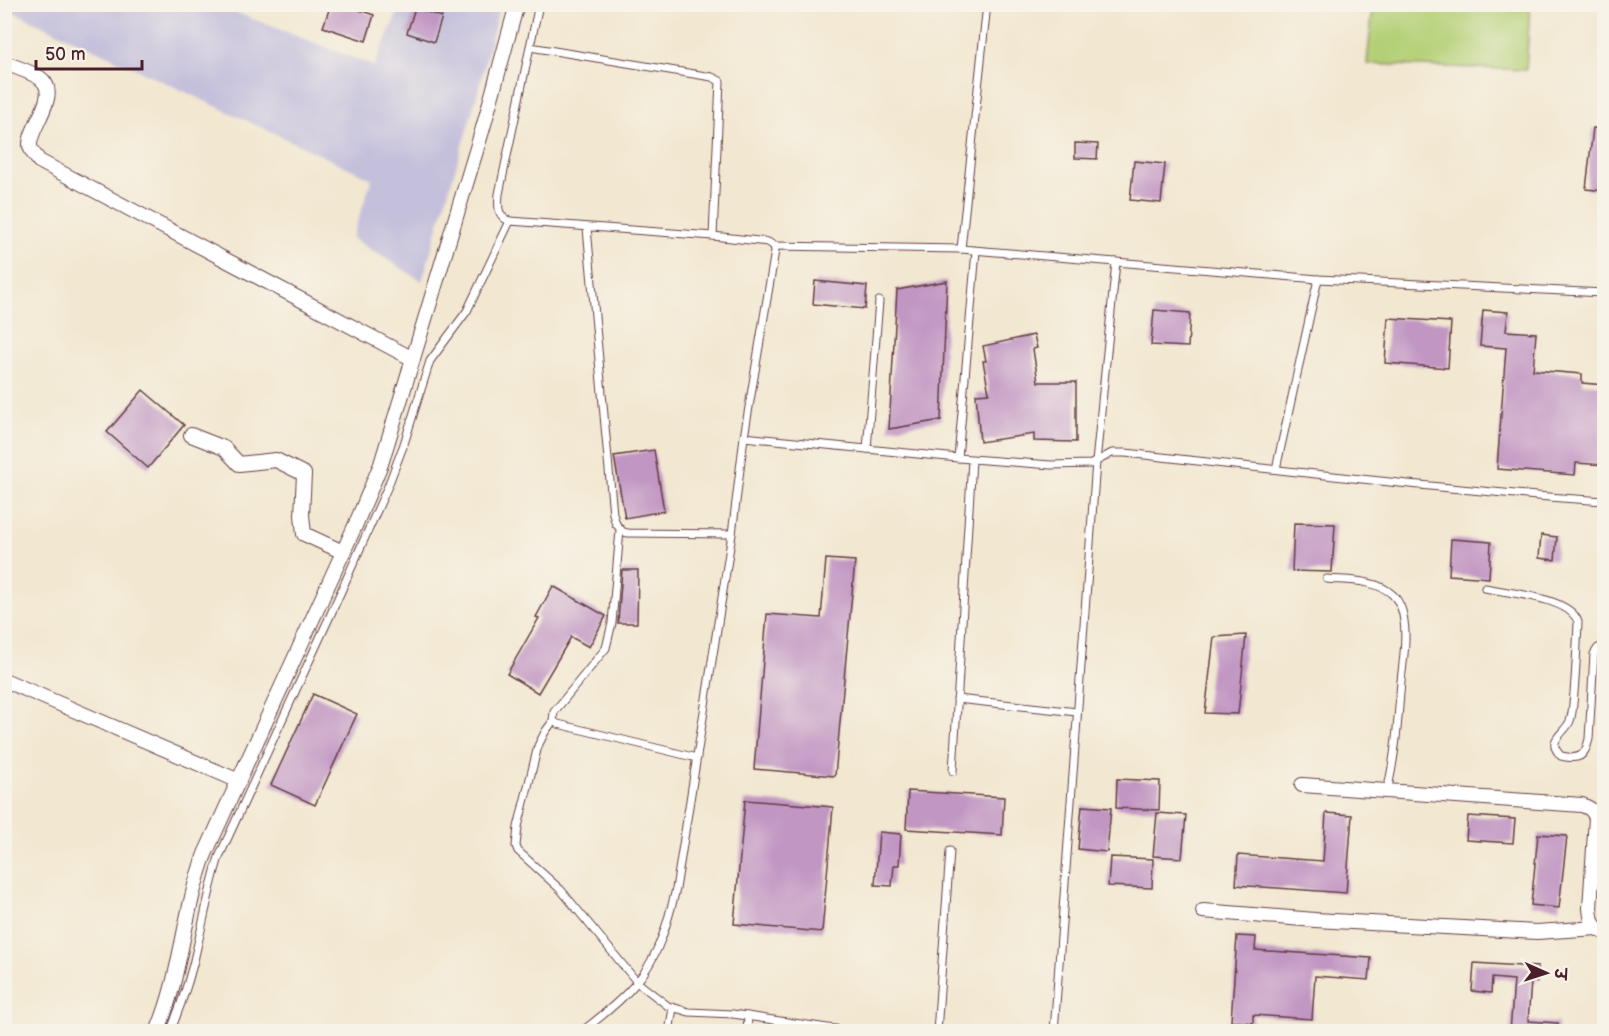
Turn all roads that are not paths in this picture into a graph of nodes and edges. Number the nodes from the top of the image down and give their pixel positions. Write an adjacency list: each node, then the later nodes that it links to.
1 (517, 4): 16 (street)
2 (539, 4): 4 (lane)
3 (987, 4): 10 (lane)
4 (530, 47): 6 (lane); 8 (lane)
5 (4, 63): 16 (street)
6 (510, 221): 7 (lane); 47 (lane)
7 (587, 228): 8 (lane); 25 (lane)
8 (713, 236): 9 (lane)
9 (774, 246): 10 (lane); 18 (lane)
10 (961, 249): 11 (lane)
11 (976, 251): 12 (lane); 20 (lane)
12 (1116, 262): 13 (lane); 22 (lane)
13 (1318, 279): 14 (lane); 23 (lane)
14 (1605, 293)
15 (879, 301): 19 (lane)
16 (413, 359): 27 (street)
17 (191, 435): 27 (street)
18 (744, 437): 19 (lane); 26 (lane)
19 (867, 449): 20 (lane)
20 (958, 458): 21 (lane)
21 (972, 460): 22 (lane); 32 (lane)
22 (1096, 462): 23 (lane); 33 (lane)
23 (1276, 469): 24 (lane)
24 (1605, 501)
25 (620, 530): 26 (lane); 34 (lane)
26 (732, 534): 35 (lane)
27 (343, 552): 37 (street)
28 (1327, 579): 39 (lane)
29 (1485, 588): 30 (lane)
30 (1605, 646)
31 (4, 680): 37 (street)
32 (957, 699): 33 (lane); 36 (lane)
33 (1077, 712): 53 (lane)
34 (553, 721): 35 (lane); 43 (lane)
35 (696, 758): 43 (lane)
36 (953, 771)
37 (239, 781): 46 (street)
38 (1302, 785): 39 (street)
39 (1387, 791): 42 (street)
40 (950, 851): 52 (lane)
41 (1203, 912): 42 (street)
42 (1601, 930)
43 (637, 982): 44 (lane); 48 (lane)
44 (673, 1008): 45 (lane); 49 (lane)
45 (748, 1016): 50 (lane); 51 (lane)
46 (157, 1032)
47 (170, 1032)
48 (581, 1032)
49 (669, 1032)
50 (747, 1032)
51 (855, 1032)
52 (937, 1032)
53 (1054, 1032)

